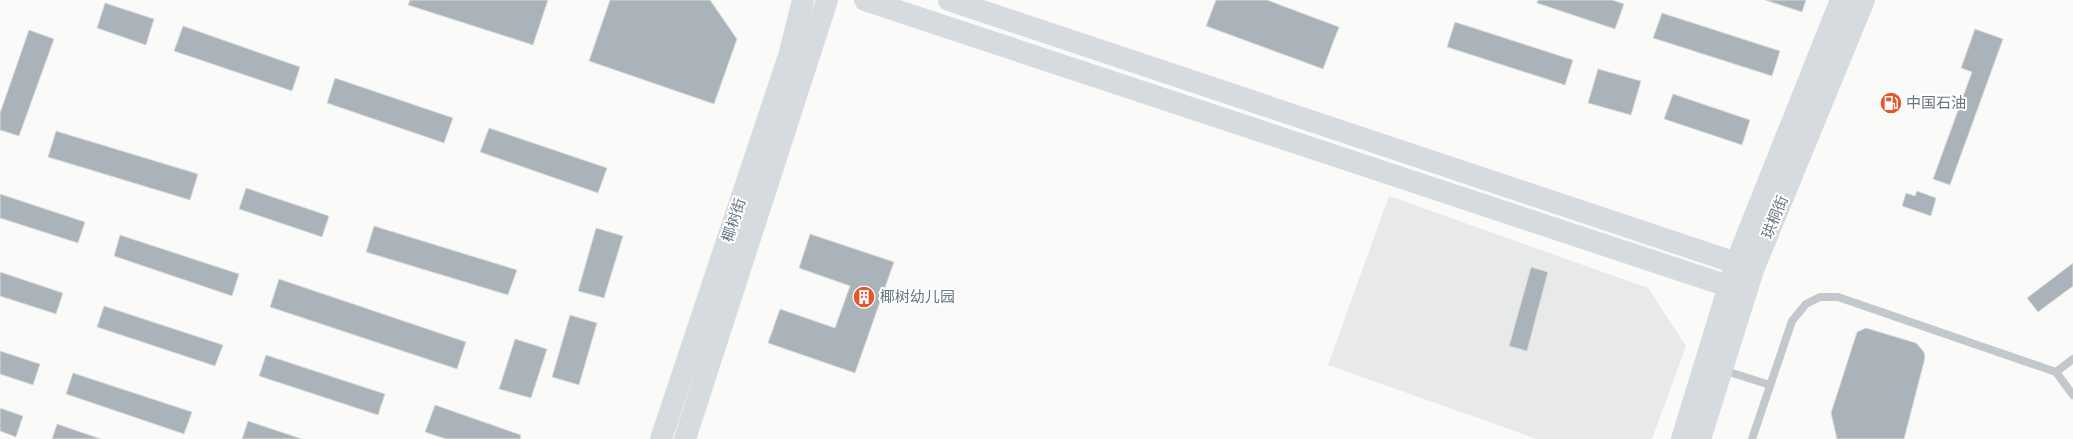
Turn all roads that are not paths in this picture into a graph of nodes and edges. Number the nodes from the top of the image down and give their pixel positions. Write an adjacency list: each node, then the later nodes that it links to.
1 (803, 0): 14 (street, 椰树街)
2 (827, 0): 15 (street, 椰树街)
3 (865, 0): 8 (street)
4 (949, 0): 7 (street)
5 (1841, 0): 7 (street, 珙桐街)
6 (1864, 0): 7 (street, 珙桐街)
7 (1745, 267): 8 (street, 珙桐街)
8 (1737, 290): 10 (street, 珙桐街); 16 (street, 珙桐街)
9 (2073, 359): 11 (lane)
10 (1722, 369): 12 (lane); 17 (street, 珙桐街)
11 (2056, 372): 12 (lane); 13 (lane)
12 (1770, 385): 18 (lane)
13 (2073, 395)
14 (661, 439)
15 (685, 439)
16 (1682, 439)
17 (1700, 439)
18 (1752, 439)

